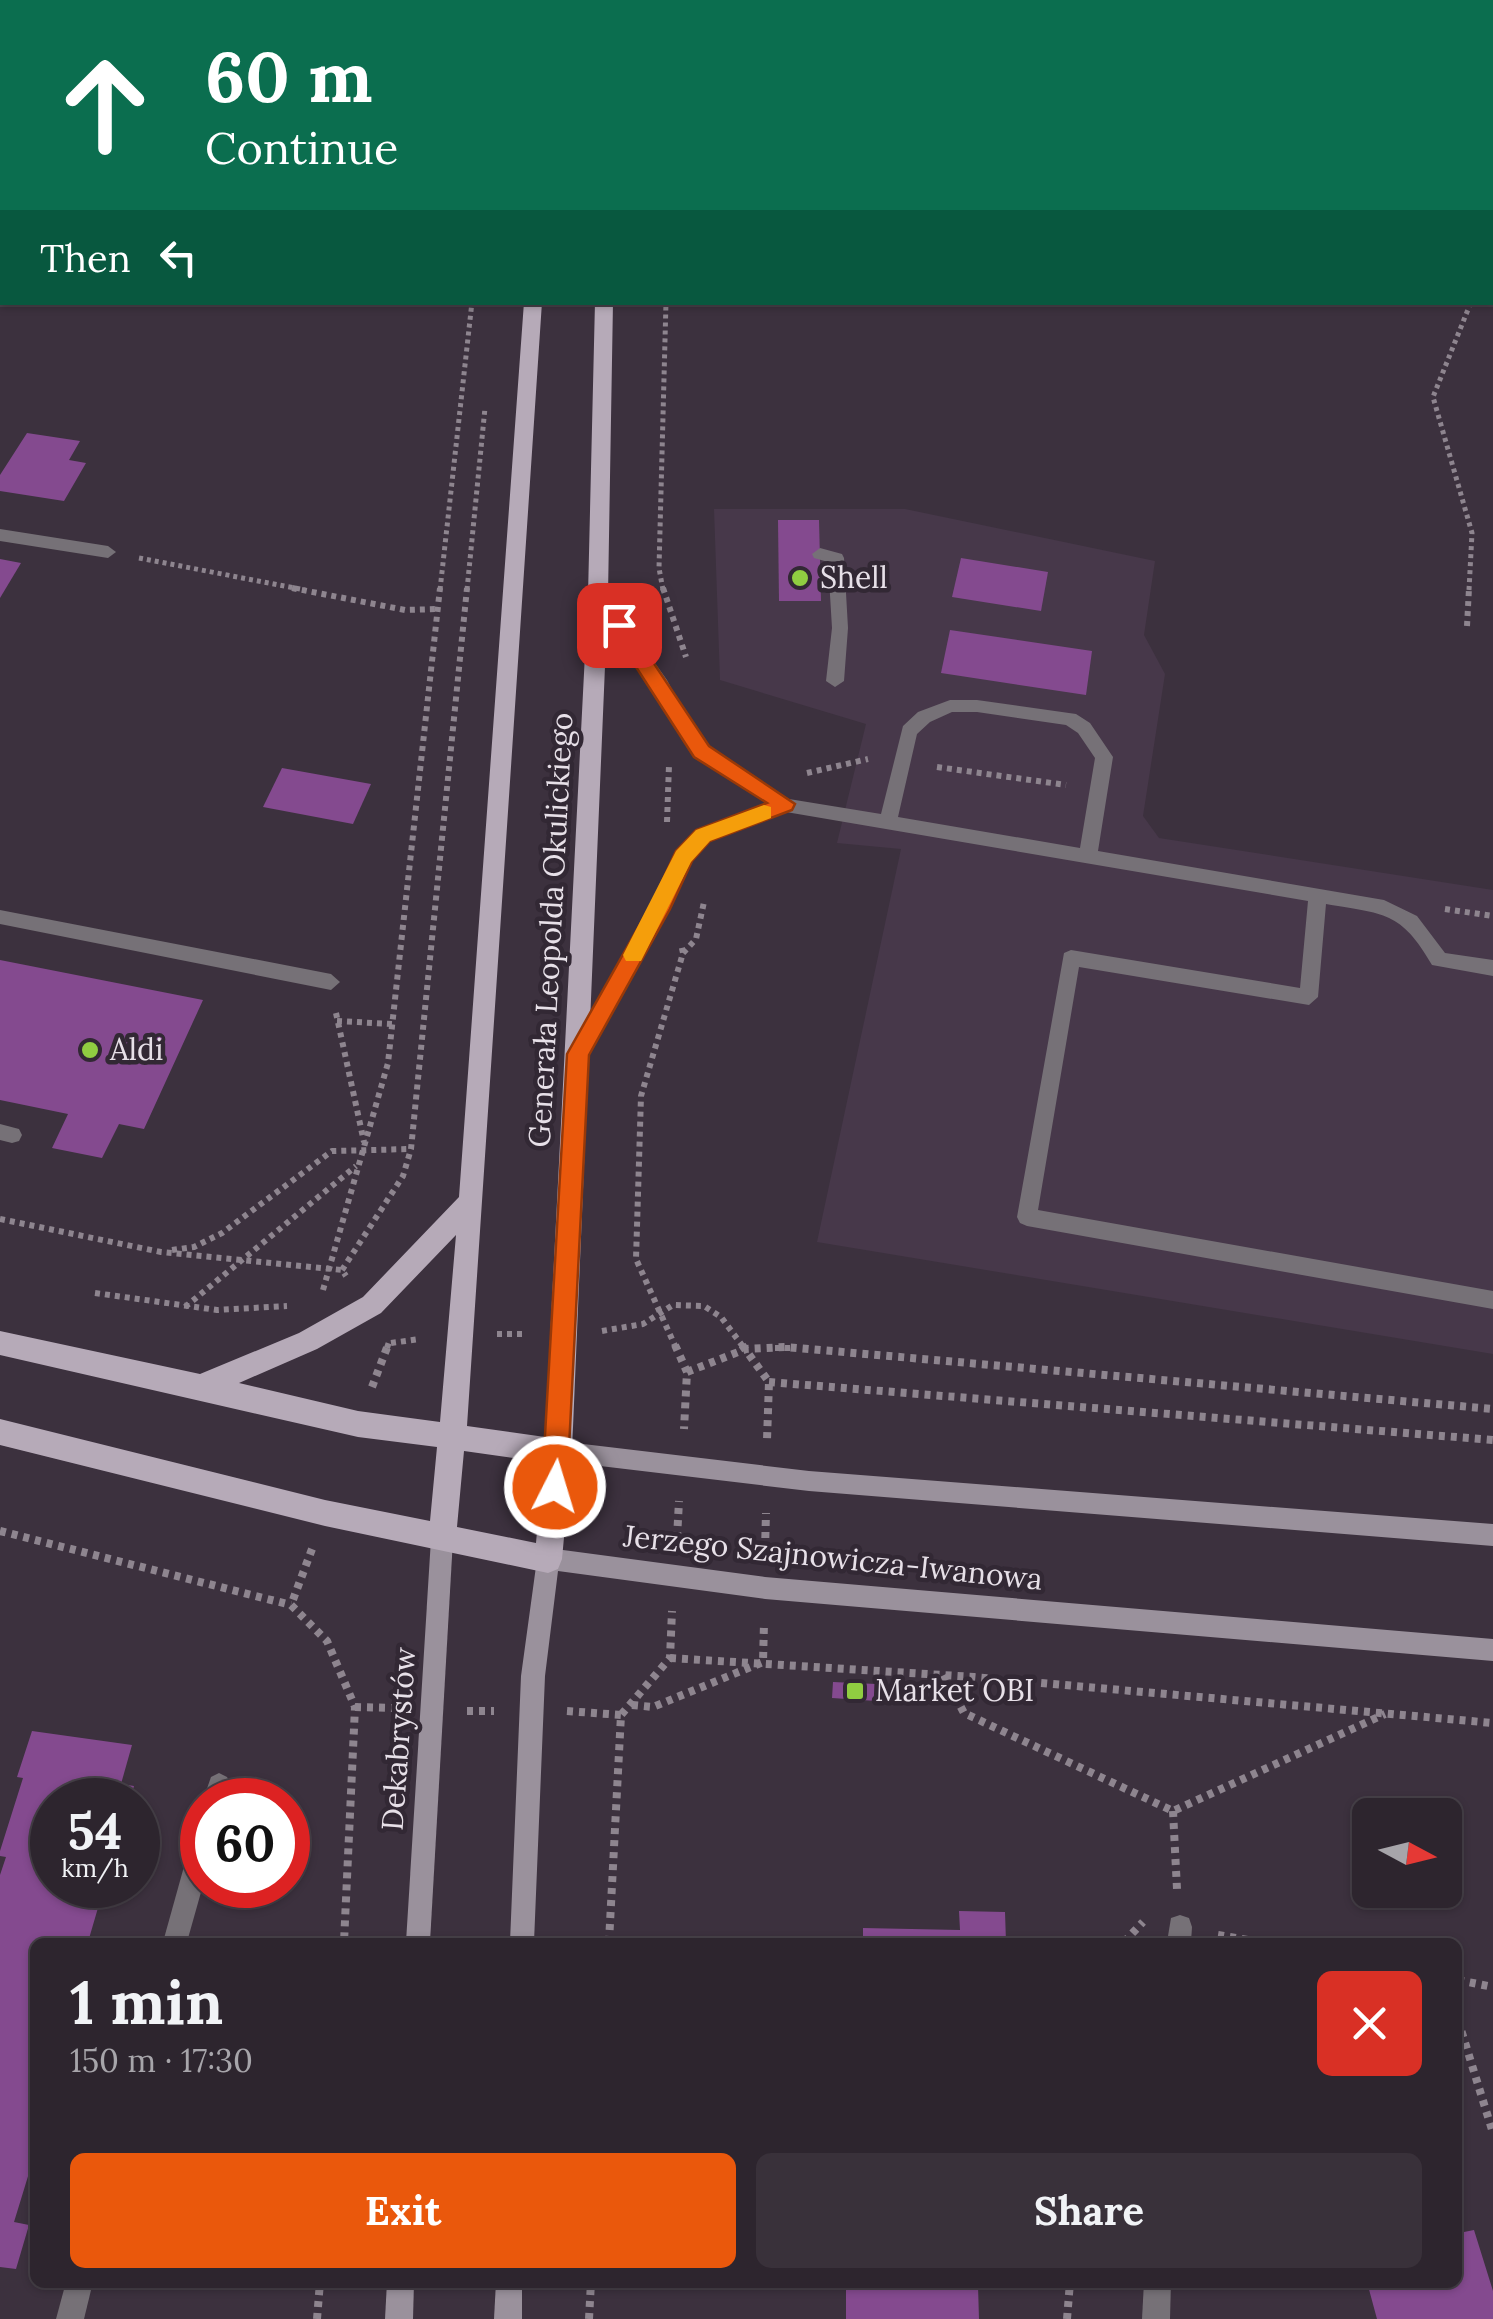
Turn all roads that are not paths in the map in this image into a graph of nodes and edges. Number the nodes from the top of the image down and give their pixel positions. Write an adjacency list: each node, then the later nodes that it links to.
1 (533, 305): 16 (main road, Generała Leopolda Okulickiego)
2 (604, 305): 6 (main road, Generała Leopolda Okulickiego)
3 (0, 535): 4 (street)
4 (108, 552)
5 (820, 554): 7 (street)
6 (598, 595): 8 (street); 15 (main road, Generała Leopolda Okulickiego)
7 (835, 681)
8 (785, 804): 9 (street); 15 (street)
9 (888, 822): 10 (street); 10 (street)
10 (1088, 856): 11 (street)
11 (1318, 896): 13 (street); 17 (street)
12 (0, 917): 14 (street)
13 (1493, 968)
14 (331, 982)
15 (578, 1054): 22 (main road, Generała Leopolda Okulickiego)
16 (469, 1204): 19 (main road); 21 (main road, Generała Leopolda Okulickiego)
17 (1493, 1300)
18 (0, 1343): 19 (main road)
19 (201, 1386): 21 (main road)
20 (0, 1432): 24 (main road, Jerzego Szajnowicza-Iwanowa)
21 (452, 1438): 22 (main road); 24 (main road, Generała Leopolda Okulickiego)
22 (558, 1452): 23 (main road); 25 (main road, Generała Leopolda Okulickiego)
23 (1493, 1535)
24 (442, 1539): 25 (main road, Jerzego Szajnowicza-Iwanowa); 29 (main road, Dekabrystów)
25 (548, 1559): 26 (main road, Jerzego Szajnowicza-Iwanowa); 30 (main road)
26 (1493, 1650)
27 (184, 1908): 28 (street)
28 (176, 1938)
29 (418, 1938)
30 (522, 1938)
31 (78, 2288): 35 (street)
32 (400, 2288): 36 (main road)
33 (509, 2288): 37 (main road)
34 (1158, 2288): 38 (street)
35 (70, 2319)
36 (399, 2319)
37 (508, 2319)
38 (1156, 2319)

